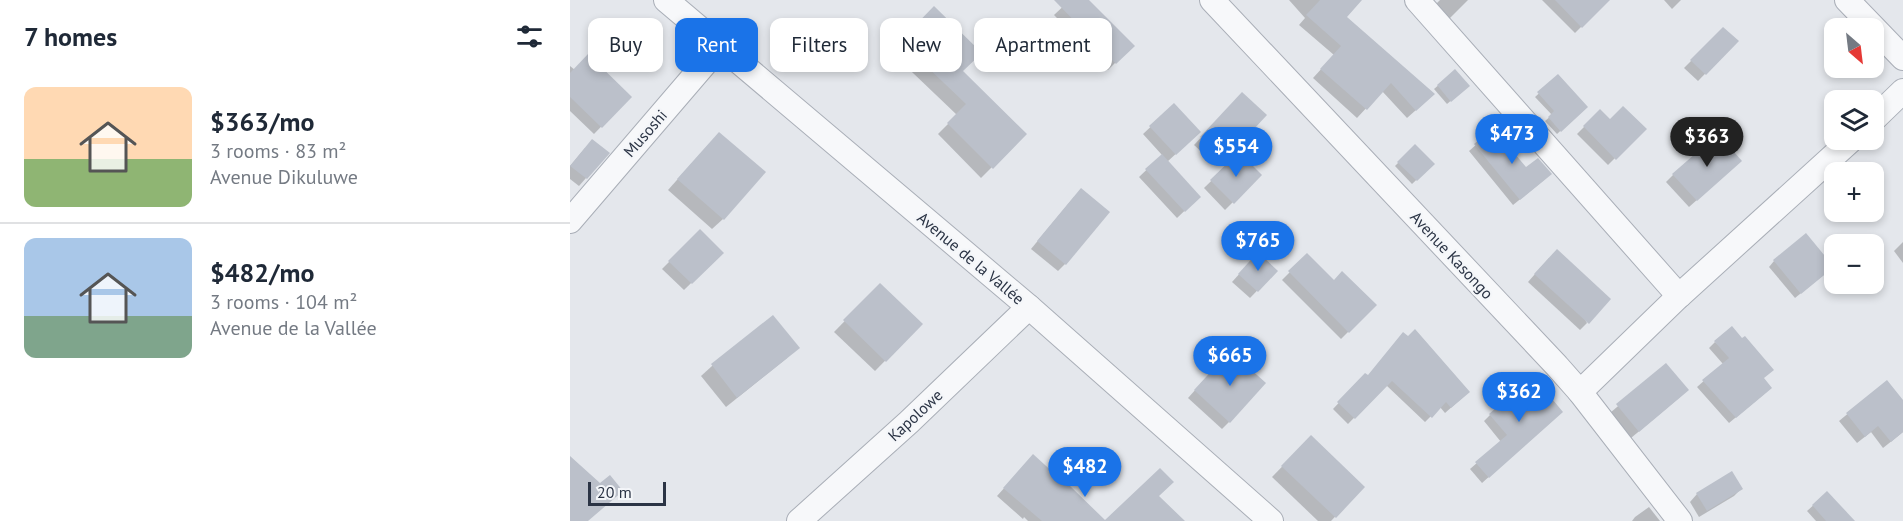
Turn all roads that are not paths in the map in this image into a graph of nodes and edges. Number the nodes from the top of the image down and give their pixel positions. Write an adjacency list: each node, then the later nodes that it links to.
1 (666, 0): 5 (street, Avenue de la Vallée)
2 (1212, 0): 15 (street, Avenue Kasongo)
3 (1417, 0): 13 (street)
4 (1847, 0): 6 (street)
5 (687, 18)
6 (1903, 58)
7 (698, 72): 12 (street, Musoshi)
8 (751, 72): 14 (street, Avenue de la Vallée)
9 (1903, 92): 10 (street)
10 (1884, 109)
11 (1840, 150): 13 (street)
12 (570, 221)
13 (1679, 296): 15 (street)
14 (1029, 307): 16 (street, Kapolowe); 17 (street, Avenue de la Vallée)
15 (1580, 392): 18 (street, Avenue Kasongo)
16 (799, 521)
17 (1271, 521)
18 (1680, 521)

